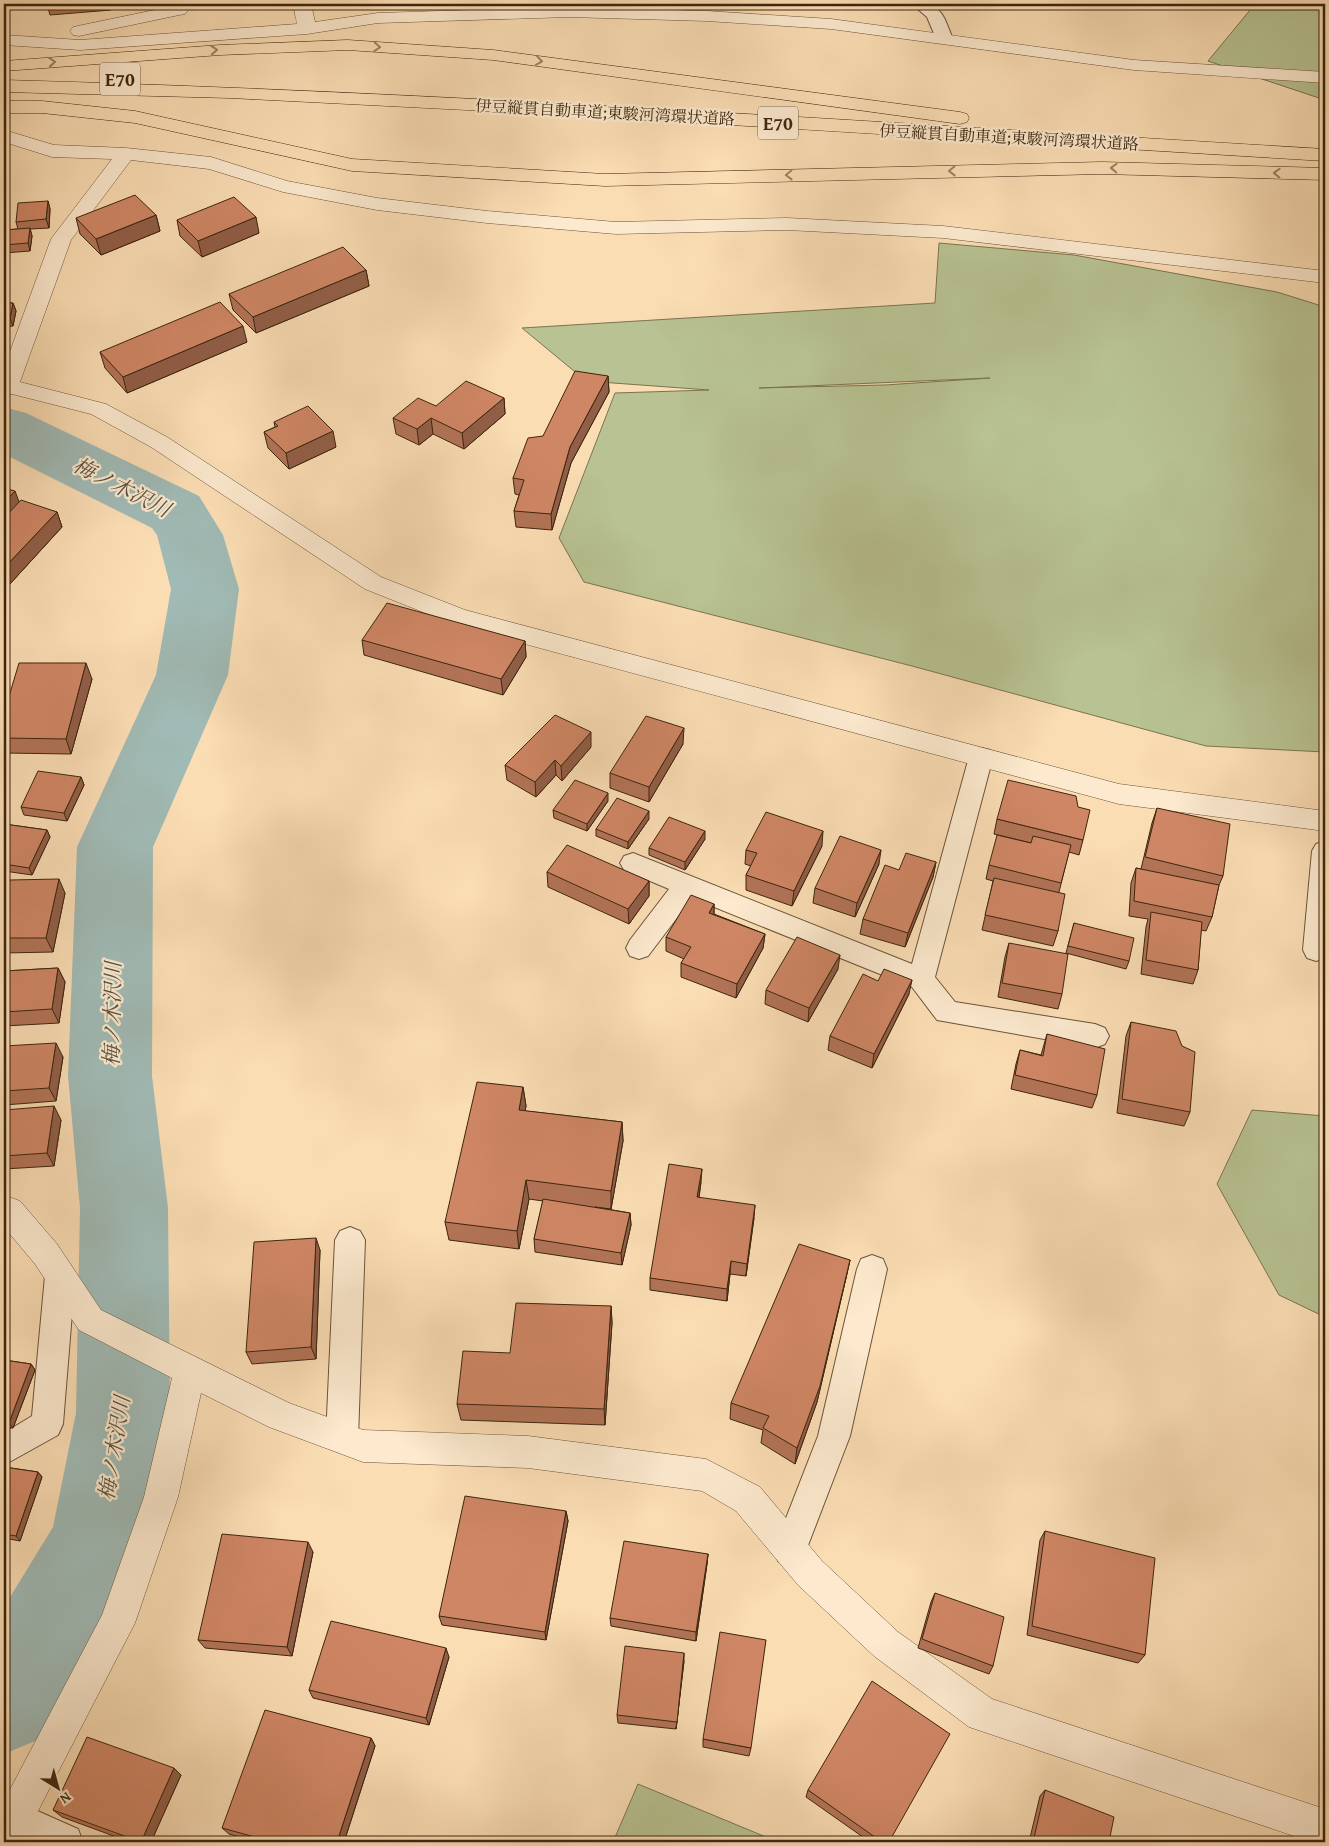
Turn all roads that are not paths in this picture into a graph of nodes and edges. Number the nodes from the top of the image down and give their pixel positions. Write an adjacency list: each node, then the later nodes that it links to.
1 (177, 4): 6 (street)
2 (302, 4): 4 (street)
3 (920, 4): 5 (lane)
4 (307, 29): 5 (street); 6 (street)
5 (944, 39): 9 (street)
6 (11, 42)
7 (4, 66): 13 (highway, one-way to 13)
8 (4, 76): 11 (highway, 伊豆縦貫自動車道;東駿河湾環状道路 / E70)
9 (1325, 78)
10 (4, 86): 11 (highway, 伊豆縦貫自動車道;東駿河湾環状道路 / E70)
11 (233, 88): 13 (highway, 伊豆縦貫自動車道;東駿河湾環状道路 / E70); 17 (highway, 伊豆縦貫自動車道;東駿河湾環状道路 / E70)
12 (4, 107): 18 (highway, one-way to 12)
13 (1025, 126): 15 (highway, 伊豆縦貫自動車道;東駿河湾環状道路 / E70)
14 (4, 136): 16 (street)
15 (1325, 142)
16 (126, 154): 19 (street); 20 (street)
17 (1325, 155)
18 (1325, 174)
19 (1325, 277)
20 (6, 388): 21 (street)
21 (981, 757): 22 (street); 28 (lane)
22 (1325, 821)
23 (1325, 851): 27 (lane)
24 (633, 863): 25 (lane)
25 (687, 885): 26 (lane); 28 (lane)
26 (639, 948)
27 (1316, 950)
28 (921, 979): 29 (lane)
29 (1096, 1036)
30 (4, 1209): 33 (street)
31 (350, 1240): 35 (lane)
32 (872, 1269): 37 (lane)
33 (60, 1276): 34 (street); 36 (lane)
34 (180, 1365): 35 (street); 39 (street)
35 (342, 1438): 37 (street)
36 (4, 1450)
37 (790, 1549): 38 (street)
38 (1325, 1828)
39 (10, 1829): 40 (lane)
40 (65, 1842)

